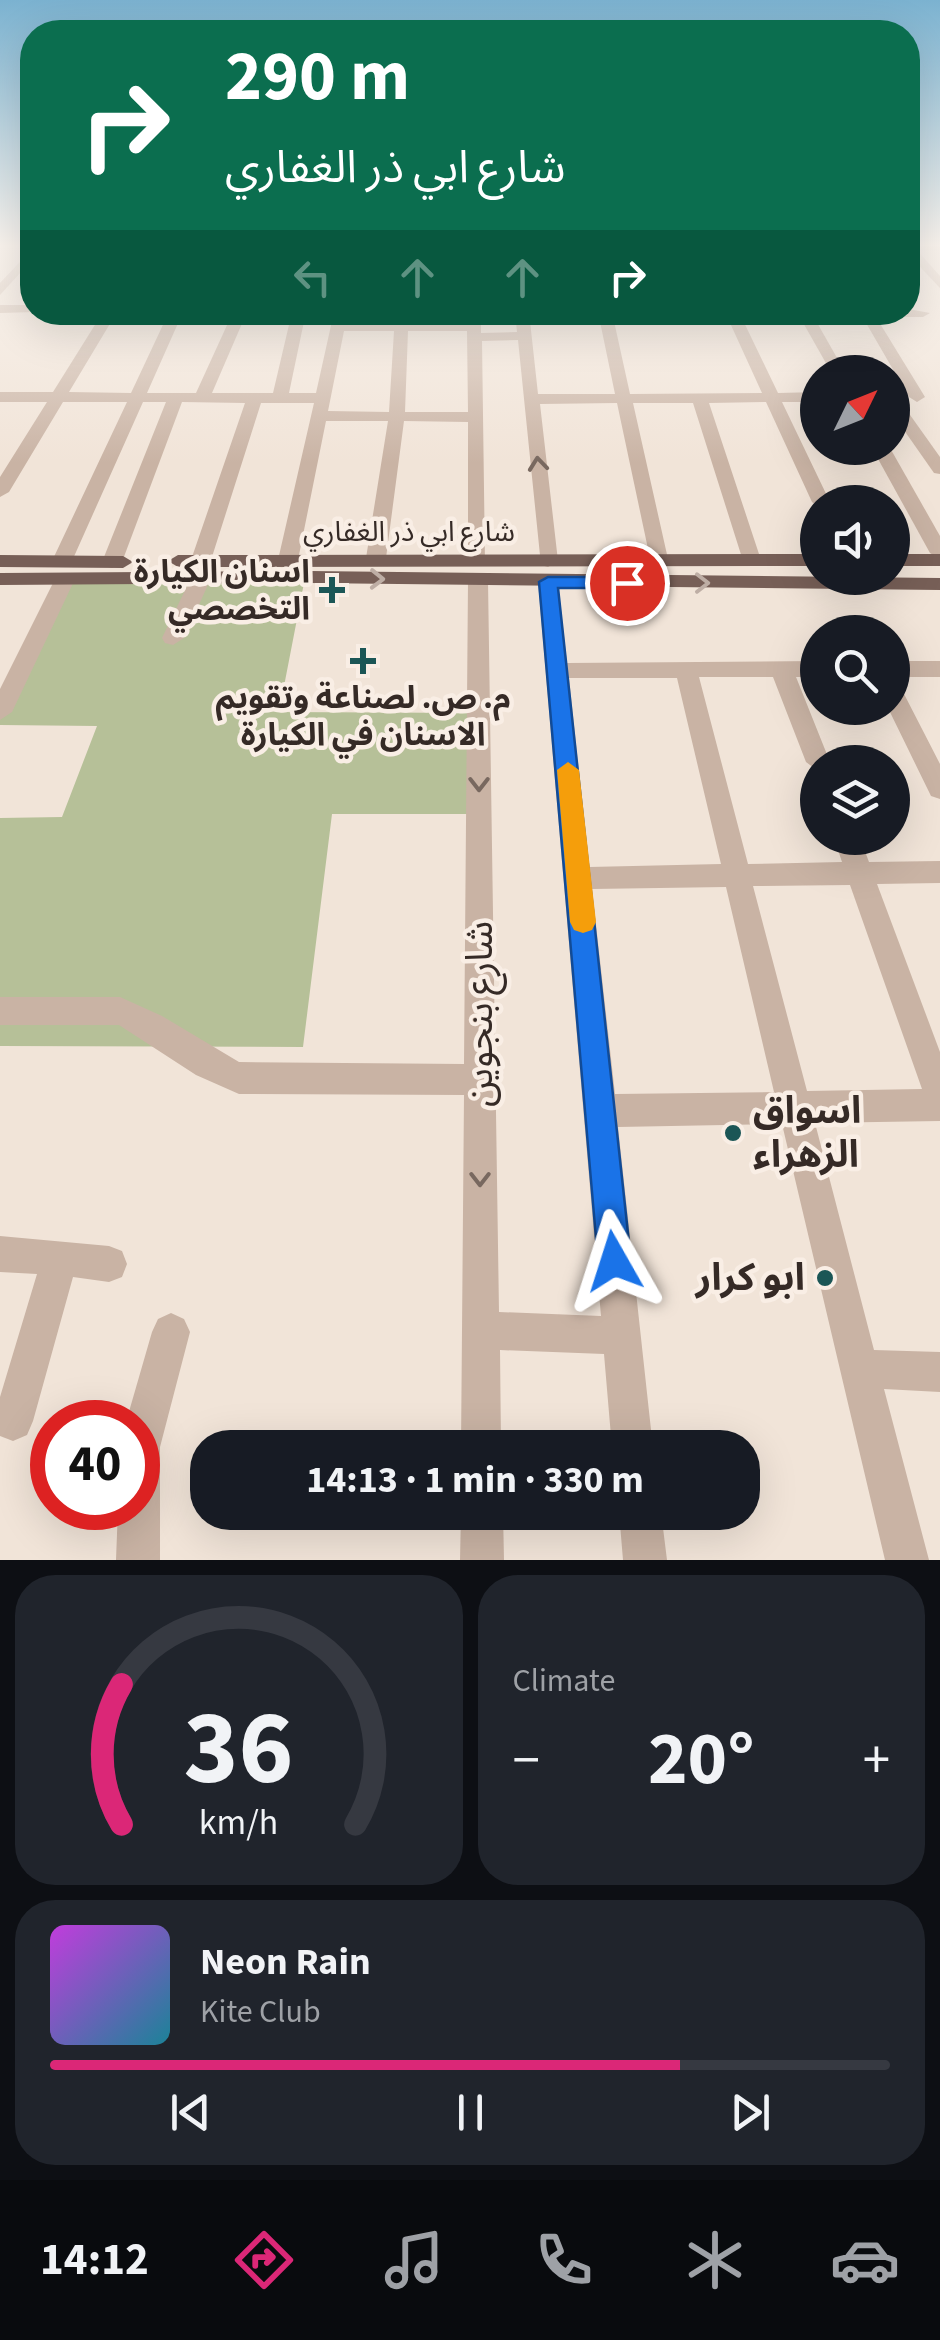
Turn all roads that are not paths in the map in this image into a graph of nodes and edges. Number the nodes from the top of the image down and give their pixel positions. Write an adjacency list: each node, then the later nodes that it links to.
1 (102, 325): 19 (street)
2 (170, 325): 20 (street)
3 (234, 325): 22 (street)
4 (296, 325): 24 (street)
5 (339, 325): 30 (street)
6 (402, 325): 31 (street)
7 (474, 325): 13 (street); 32 (street, شارع بنجوين)
8 (524, 325): 13 (street)
9 (608, 325): 25 (street)
10 (738, 325): 27 (street)
11 (811, 325): 14 (street)
12 (874, 325): 17 (street)
13 (525, 336): 29 (street)
14 (828, 355)
15 (0, 397): 19 (street)
16 (800, 397): 27 (street)
17 (917, 397): 18 (street); 28 (street)
18 (940, 397)
19 (58, 398): 20 (street); 37 (street)
20 (137, 398): 21 (street); 48 (street)
21 (176, 398): 22 (street); 46 (street)
22 (202, 398): 23 (street)
23 (254, 398): 24 (street); 47 (street)
24 (280, 398): 30 (street)
25 (624, 398): 26 (street); 29 (street); 41 (street)
26 (700, 398): 27 (street); 43 (street)
27 (772, 398): 36 (street)
28 (910, 398)
29 (531, 399): 50 (street, one-way to 29)
30 (321, 407): 31 (street); 42 (street)
31 (397, 416): 32 (street); 39 (street)
32 (476, 416): 49 (street, شارع بنجوين)
33 (910, 425): 35 (street)
34 (889, 465): 38 (street)
35 (940, 469)
36 (813, 485)
37 (0, 492)
38 (940, 556): 40 (main road)
39 (376, 558): 42 (main road, شارع ابي ذر الغفاري); 49 (main road, شارع ابي ذر الغفاري)
40 (910, 558)
41 (658, 559): 43 (main road, شارع ابي ذر الغفاري); 50 (main road, شارع ابي ذر الغفاري)
42 (288, 560): 47 (main road, شارع ابي ذر الغفاري)
43 (751, 560): 44 (main road, شارع ابي ذر الغفاري)
44 (800, 560)
45 (0, 561): 48 (main road, شارع ابي ذر الغفاري)
46 (119, 567): 47 (main road, شارع ابي ذر الغفاري); 48 (main road, شارع ابي ذر الغفاري)
47 (201, 569): 49 (main road, شارع ابي ذر الغفاري, one-way to 49); 53 (street)
48 (64, 570): 51 (main road, شارع ابي ذر الغفاري); 60 (street)
49 (478, 570): 50 (main road, شارع ابي ذر الغفاري); 70 (street, شارع بنجوين, one-way to 70)
50 (548, 572): 52 (main road, شارع ابي ذر الغفاري, one-way to 52); 59 (street)
51 (0, 579)
52 (940, 584)
53 (173, 638)
54 (910, 669): 55 (street)
55 (940, 669)
56 (686, 670): 57 (street); 59 (street); 67 (street)
57 (782, 670): 58 (street); 62 (street)
58 (800, 670)
59 (558, 672): 68 (street)
60 (0, 712)
61 (908, 725): 63 (street)
62 (811, 745)
63 (940, 790)
64 (854, 855): 66 (street)
65 (940, 872): 66 (street)
66 (861, 874): 67 (street); 71 (street)
67 (737, 876): 68 (street); 73 (street)
68 (579, 878): 74 (street)
69 (0, 1012): 70 (street)
70 (480, 1080): 78 (street, شارع بنجوين, one-way to 78)
71 (940, 1095)
72 (940, 1106): 73 (street)
73 (795, 1108): 74 (street); 81 (street)
74 (600, 1111): 80 (street)
75 (0, 1254): 76 (street)
76 (60, 1257): 77 (street); 83 (street)
77 (109, 1264)
78 (481, 1330): 80 (street); 84 (street, شارع بنجوين)
79 (171, 1332): 88 (street)
80 (622, 1336): 85 (street)
81 (860, 1368): 82 (street); 91 (street)
82 (940, 1372)
83 (13, 1421)
84 (482, 1430)
85 (631, 1430)
86 (482, 1530): 89 (street)
87 (642, 1530): 90 (street)
88 (138, 1560)
89 (482, 1560)
90 (644, 1560)
91 (907, 1560)

